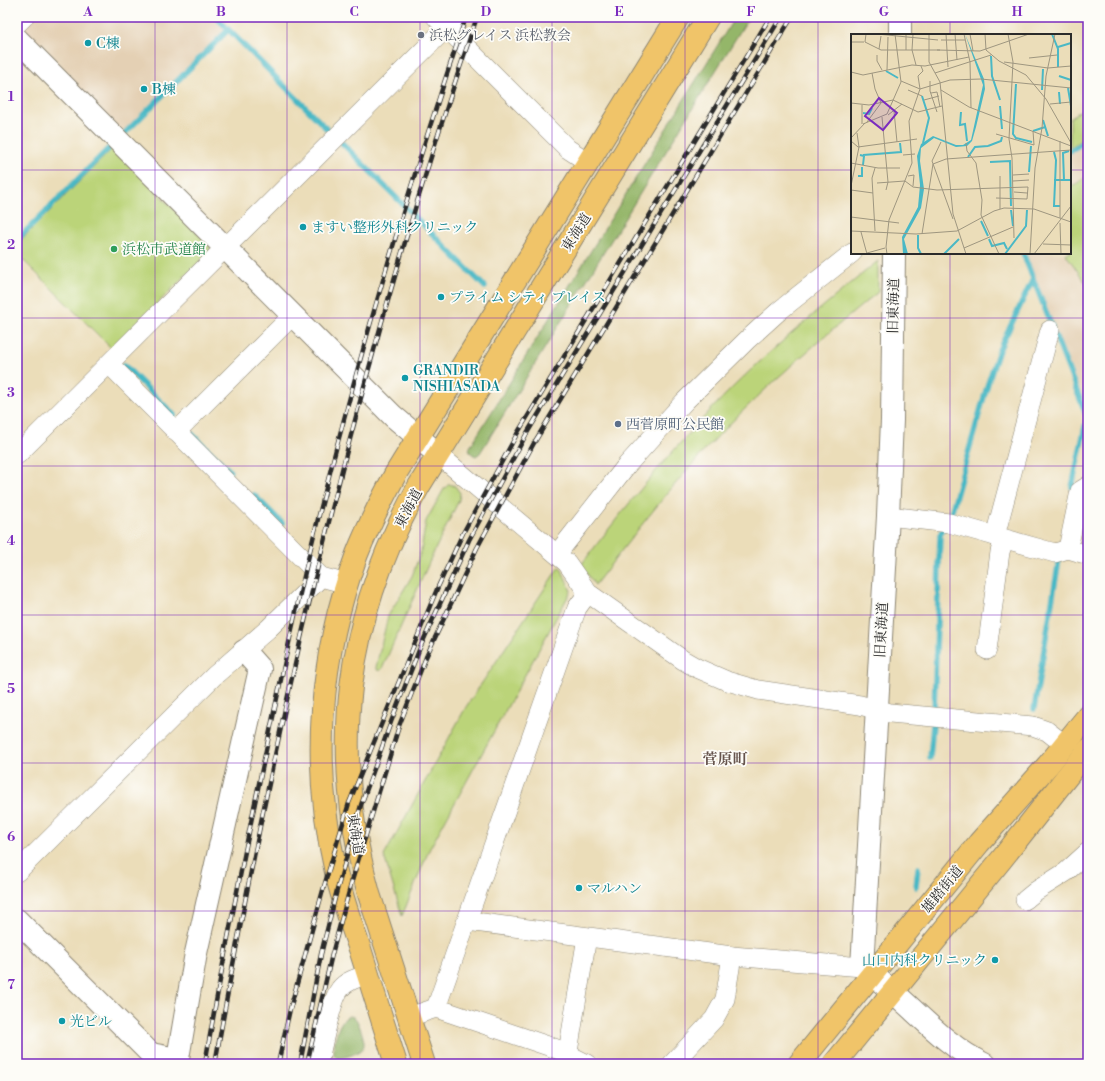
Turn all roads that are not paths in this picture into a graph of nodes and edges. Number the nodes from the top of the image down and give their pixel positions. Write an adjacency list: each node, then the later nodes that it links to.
1 (24, 17): 6 (street)
2 (677, 17): 9 (main road, 東海道)
3 (708, 17): 19 (main road, 東海道)
4 (900, 17): 7 (street)
5 (447, 20): 9 (street); 10 (street)
6 (17, 24)
7 (900, 34)
8 (17, 39): 10 (street)
9 (588, 162): 17 (main road, 東海道)
10 (225, 248): 13 (street); 15 (street)
11 (851, 254): 24 (street)
12 (894, 254): 21 (street, 旧東海道)
13 (293, 315): 16 (street); 17 (street)
14 (1050, 330): 22 (street)
15 (109, 364): 16 (street); 18 (street)
16 (176, 432): 26 (street)
17 (418, 438): 19 (street); 27 (main road, 東海道)
18 (17, 455)
19 (439, 455): 24 (street); 46 (main road, 東海道)
20 (1088, 486): 23 (street)
21 (888, 516): 22 (street); 31 (street, 旧東海道)
22 (999, 537): 23 (street); 30 (street)
23 (1068, 549): 25 (street)
24 (557, 554): 28 (street)
25 (1088, 555)
26 (321, 577): 27 (street); 29 (street)
27 (346, 584): 43 (main road, 東海道)
28 (588, 593): 31 (street); 38 (street)
29 (244, 650): 36 (street); 48 (street)
30 (987, 650)
31 (877, 710): 33 (street); 42 (street, 旧東海道)
32 (1088, 716): 33 (main road, 雄踏街道)
33 (1065, 745): 42 (main road, 雄踏街道)
34 (1088, 750): 44 (main road, 雄踏街道)
35 (1088, 852): 37 (street)
36 (17, 872)
37 (1026, 900)
38 (468, 919): 40 (street); 45 (street)
39 (17, 920): 48 (street)
40 (587, 937): 41 (street); 47 (street)
41 (732, 956): 42 (street); 53 (street)
42 (867, 971): 44 (street); 54 (main road, 雄踏街道)
43 (368, 975): 49 (street); 50 (main road, 東海道)
44 (893, 992): 55 (main road, 雄踏街道); 56 (street)
45 (436, 1008): 46 (street); 47 (street)
46 (409, 1016): 51 (main road, 東海道)
47 (567, 1059): 52 (street)
48 (177, 1061)
49 (318, 1064)
50 (396, 1064)
51 (424, 1064)
52 (587, 1064)
53 (672, 1064)
54 (799, 1064)
55 (834, 1064)
56 (984, 1064)

